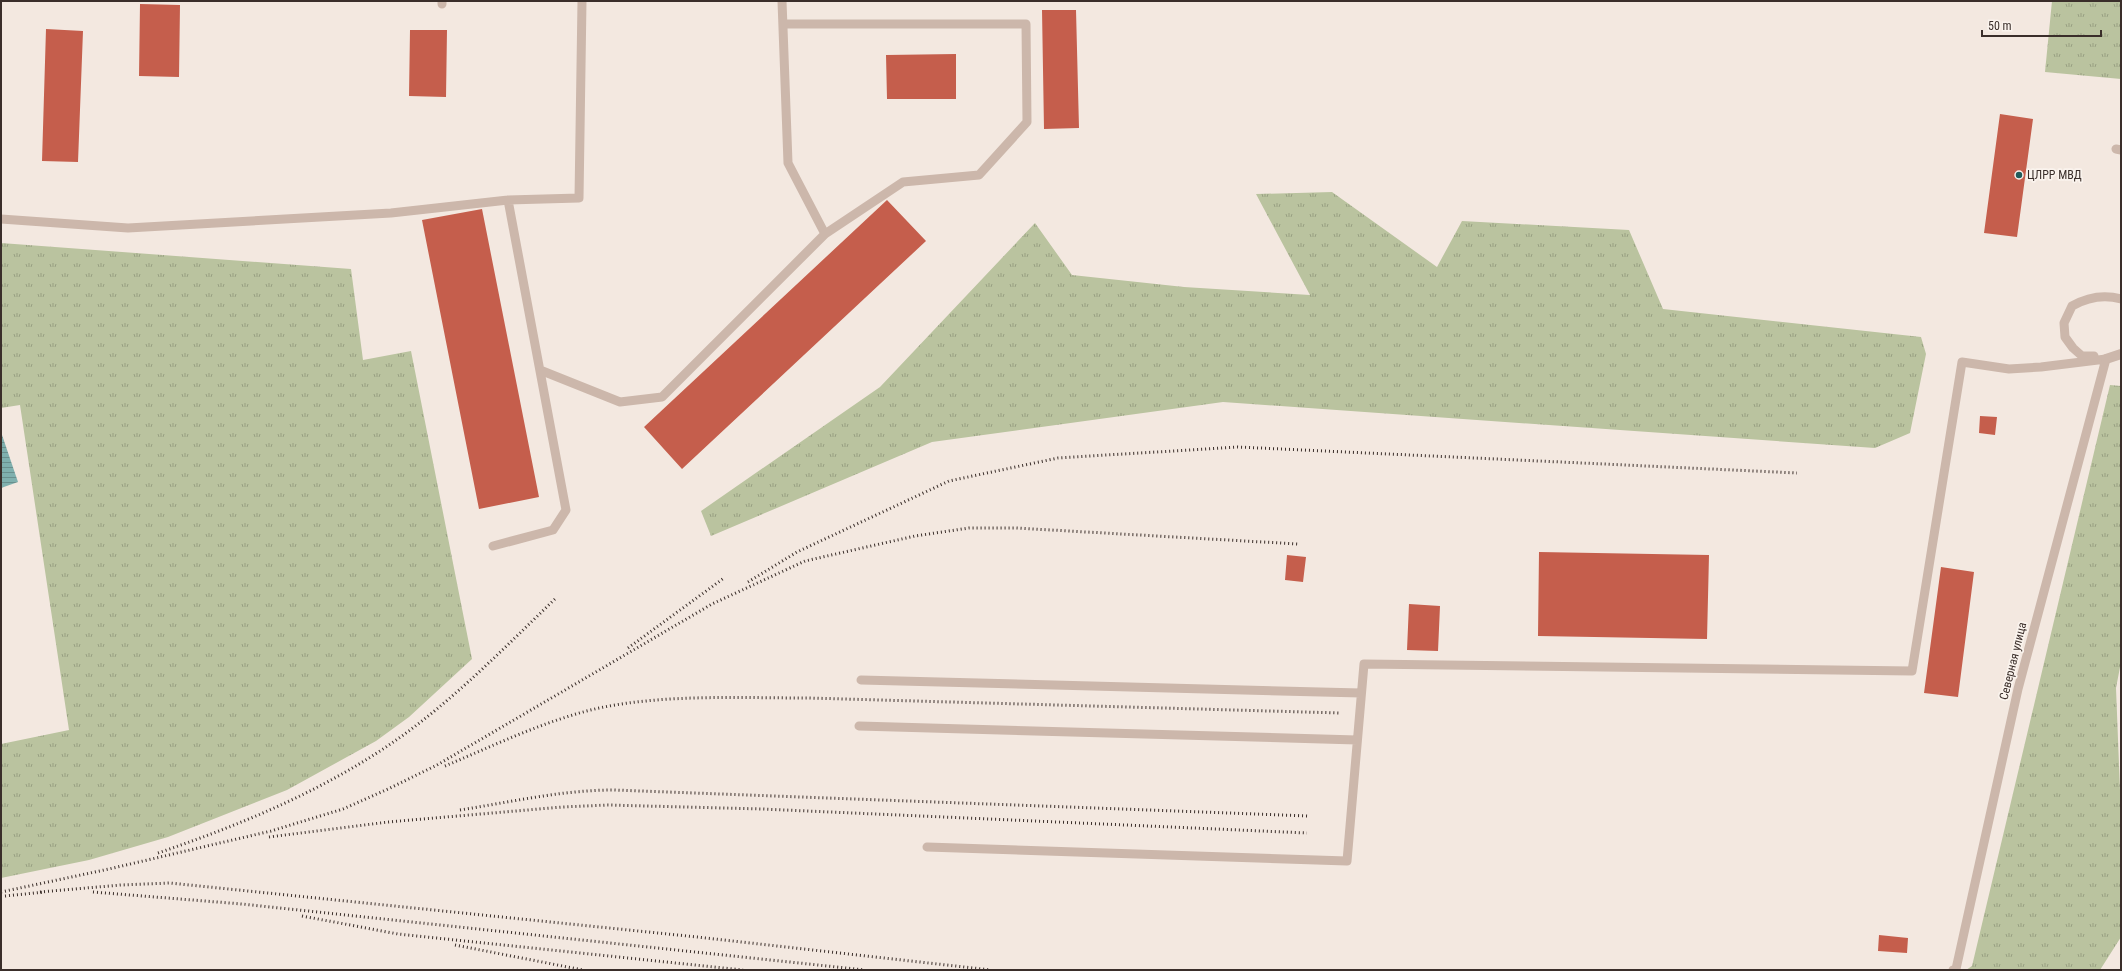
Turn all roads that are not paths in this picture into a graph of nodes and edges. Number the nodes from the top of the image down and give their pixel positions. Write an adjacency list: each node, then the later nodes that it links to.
1 (582, 1): 4 (lane)
2 (782, 1): 3 (lane)
3 (783, 24): 6 (lane); 6 (lane)
4 (508, 200): 5 (lane); 10 (lane)
5 (1, 220)
6 (825, 234): 10 (lane)
7 (2121, 299): 9 (lane)
8 (2121, 354): 9 (street)
9 (2106, 358): 13 (lane); 17 (lane, Северная улица)
10 (540, 370): 11 (lane)
11 (494, 546)
12 (861, 680): 13 (lane)
13 (1361, 693): 15 (lane)
14 (859, 726): 15 (lane)
15 (1357, 740): 16 (lane)
16 (927, 847)
17 (1953, 970)

